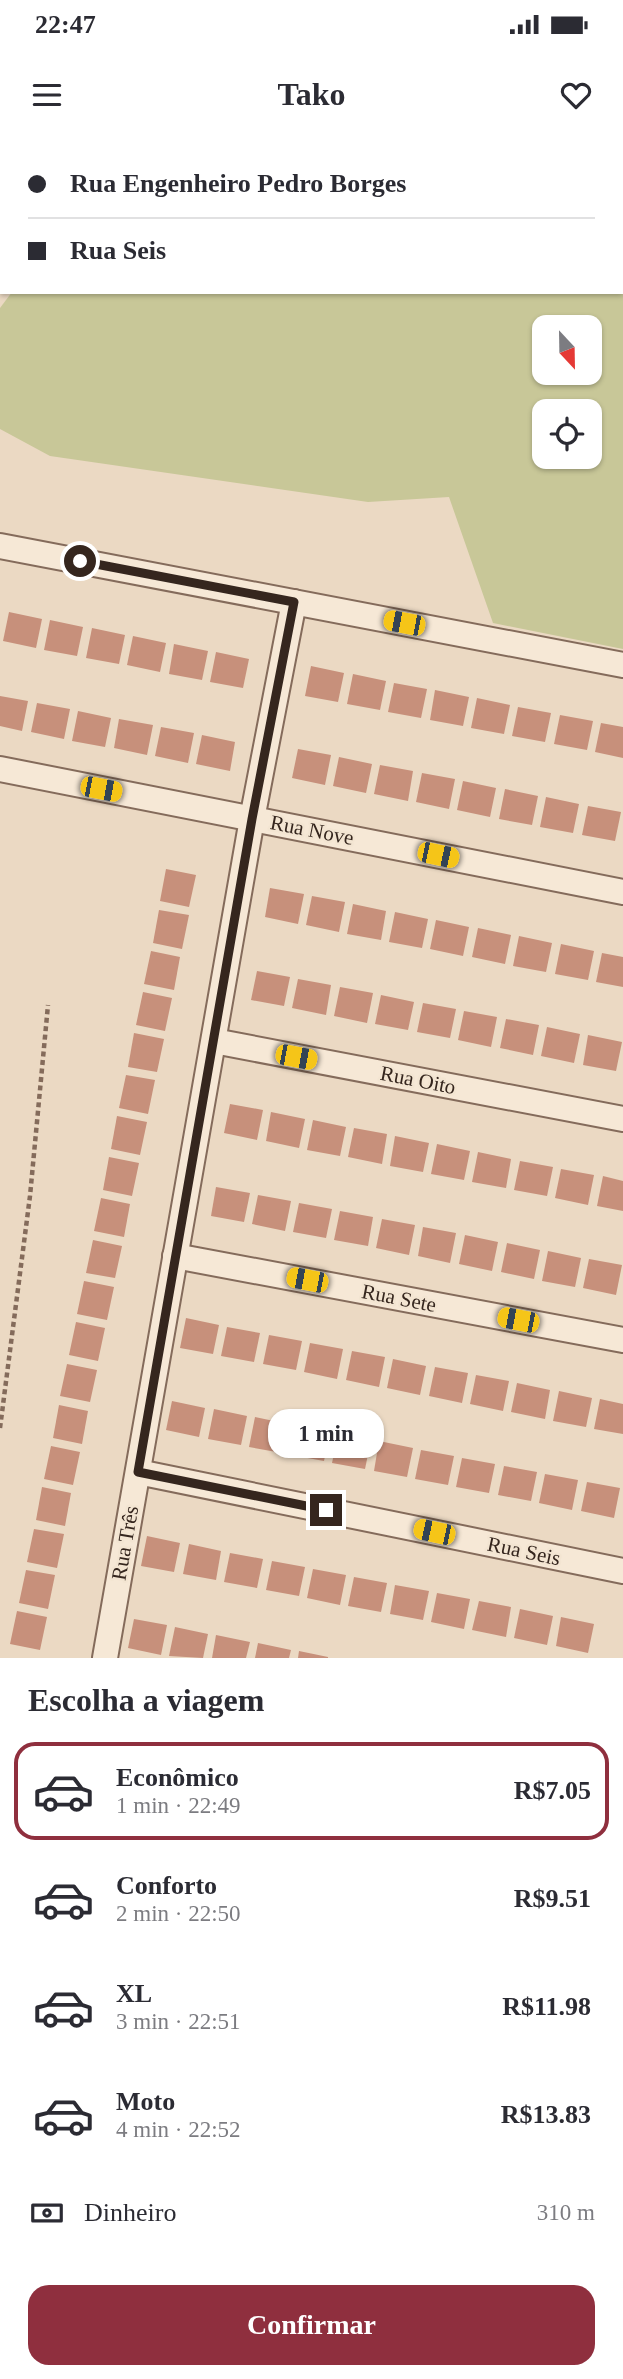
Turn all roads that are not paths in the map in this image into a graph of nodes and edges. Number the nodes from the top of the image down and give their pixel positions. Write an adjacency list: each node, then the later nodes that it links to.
1 (0, 546): 2 (street)
2 (294, 602): 3 (street); 5 (street, Rua Três)
3 (623, 665)
4 (0, 769): 5 (street, Rua Nove)
5 (252, 819): 6 (street, Rua Nove); 7 (street, Rua Três)
6 (623, 892)
7 (214, 1041): 8 (street, Rua Oito); 9 (street, Rua Três)
8 (623, 1119)
9 (175, 1256): 10 (street, Rua Sete); 11 (street, Rua Três)
10 (623, 1340)
11 (138, 1472): 12 (street, Rua Seis); 13 (street, Rua Três)
12 (623, 1571)
13 (105, 1658)

